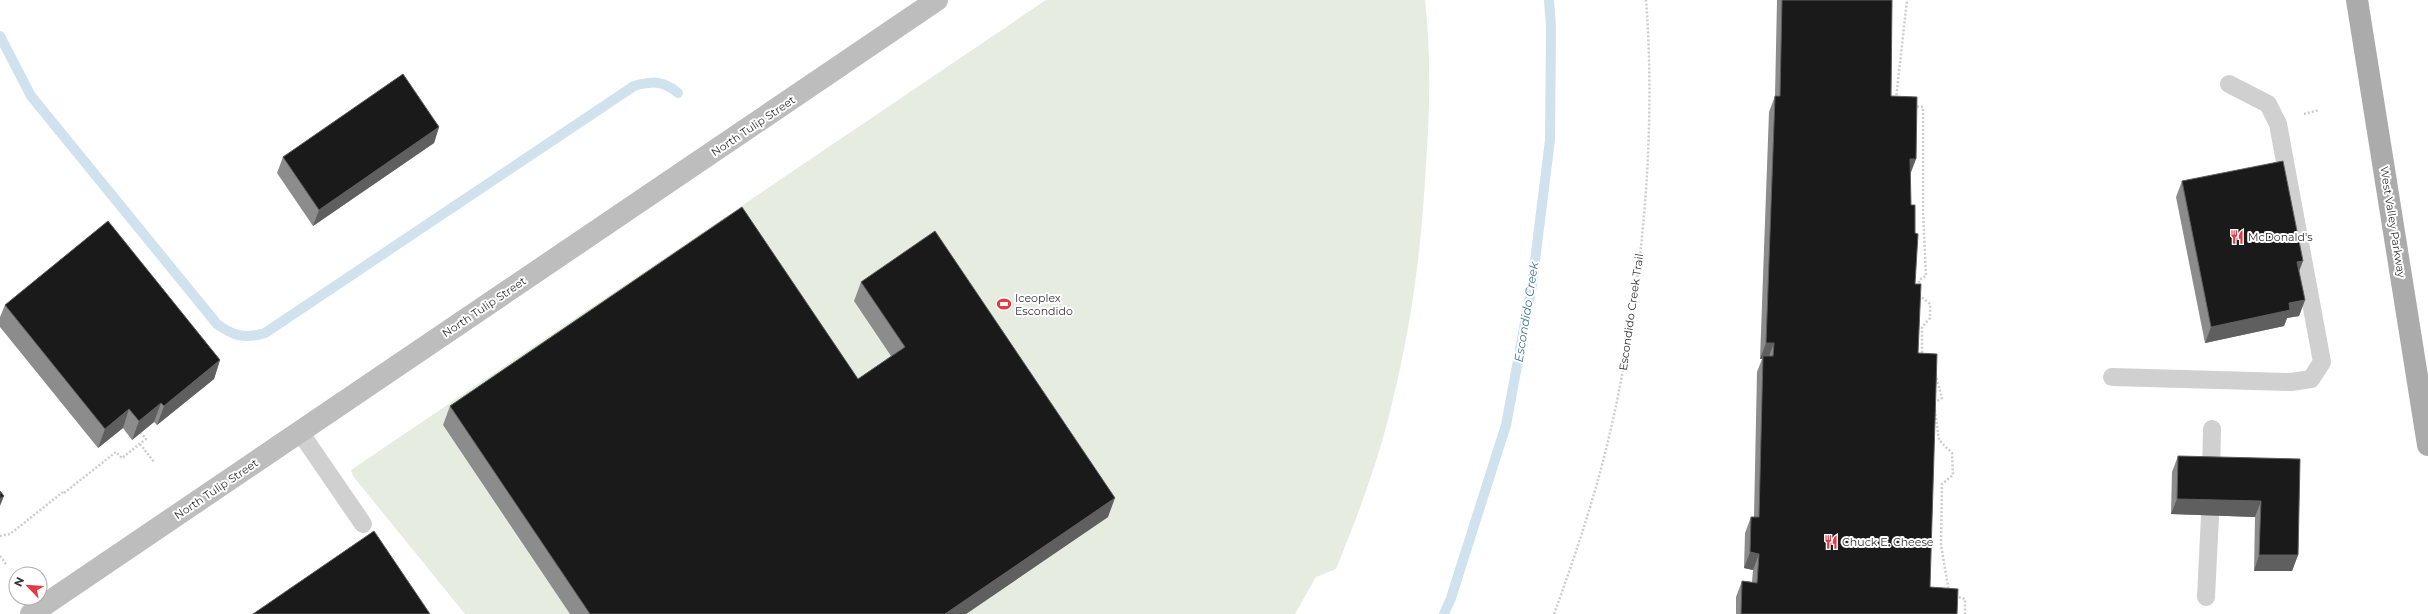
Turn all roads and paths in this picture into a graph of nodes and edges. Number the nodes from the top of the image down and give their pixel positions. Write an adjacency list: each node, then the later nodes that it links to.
1 (937, 0): 12 (street, North Tulip Street)
2 (1646, 0): 25 (path, Escondido Creek Trail)
3 (1907, 0): 6 (path)
4 (2357, 0): 15 (main road, West Valley Parkway)
5 (2229, 84): 10 (lane)
6 (1896, 104)
7 (1910, 105): 8 (path)
8 (1927, 363)
9 (1932, 368): 26 (path)
10 (2112, 377)
11 (2212, 429): 17 (lane)
12 (300, 432): 19 (lane); 24 (street, North Tulip Street)
13 (141, 433): 14 (path)
14 (140, 444): 16 (path); 20 (path)
15 (2428, 445)
16 (154, 462)
17 (2211, 473)
18 (2210, 516): 23 (lane)
19 (363, 524)
20 (0, 536)
21 (0, 556): 22 (path)
22 (6, 564)
23 (2206, 598)
24 (31, 614)
25 (1554, 614)
26 (1965, 614)

